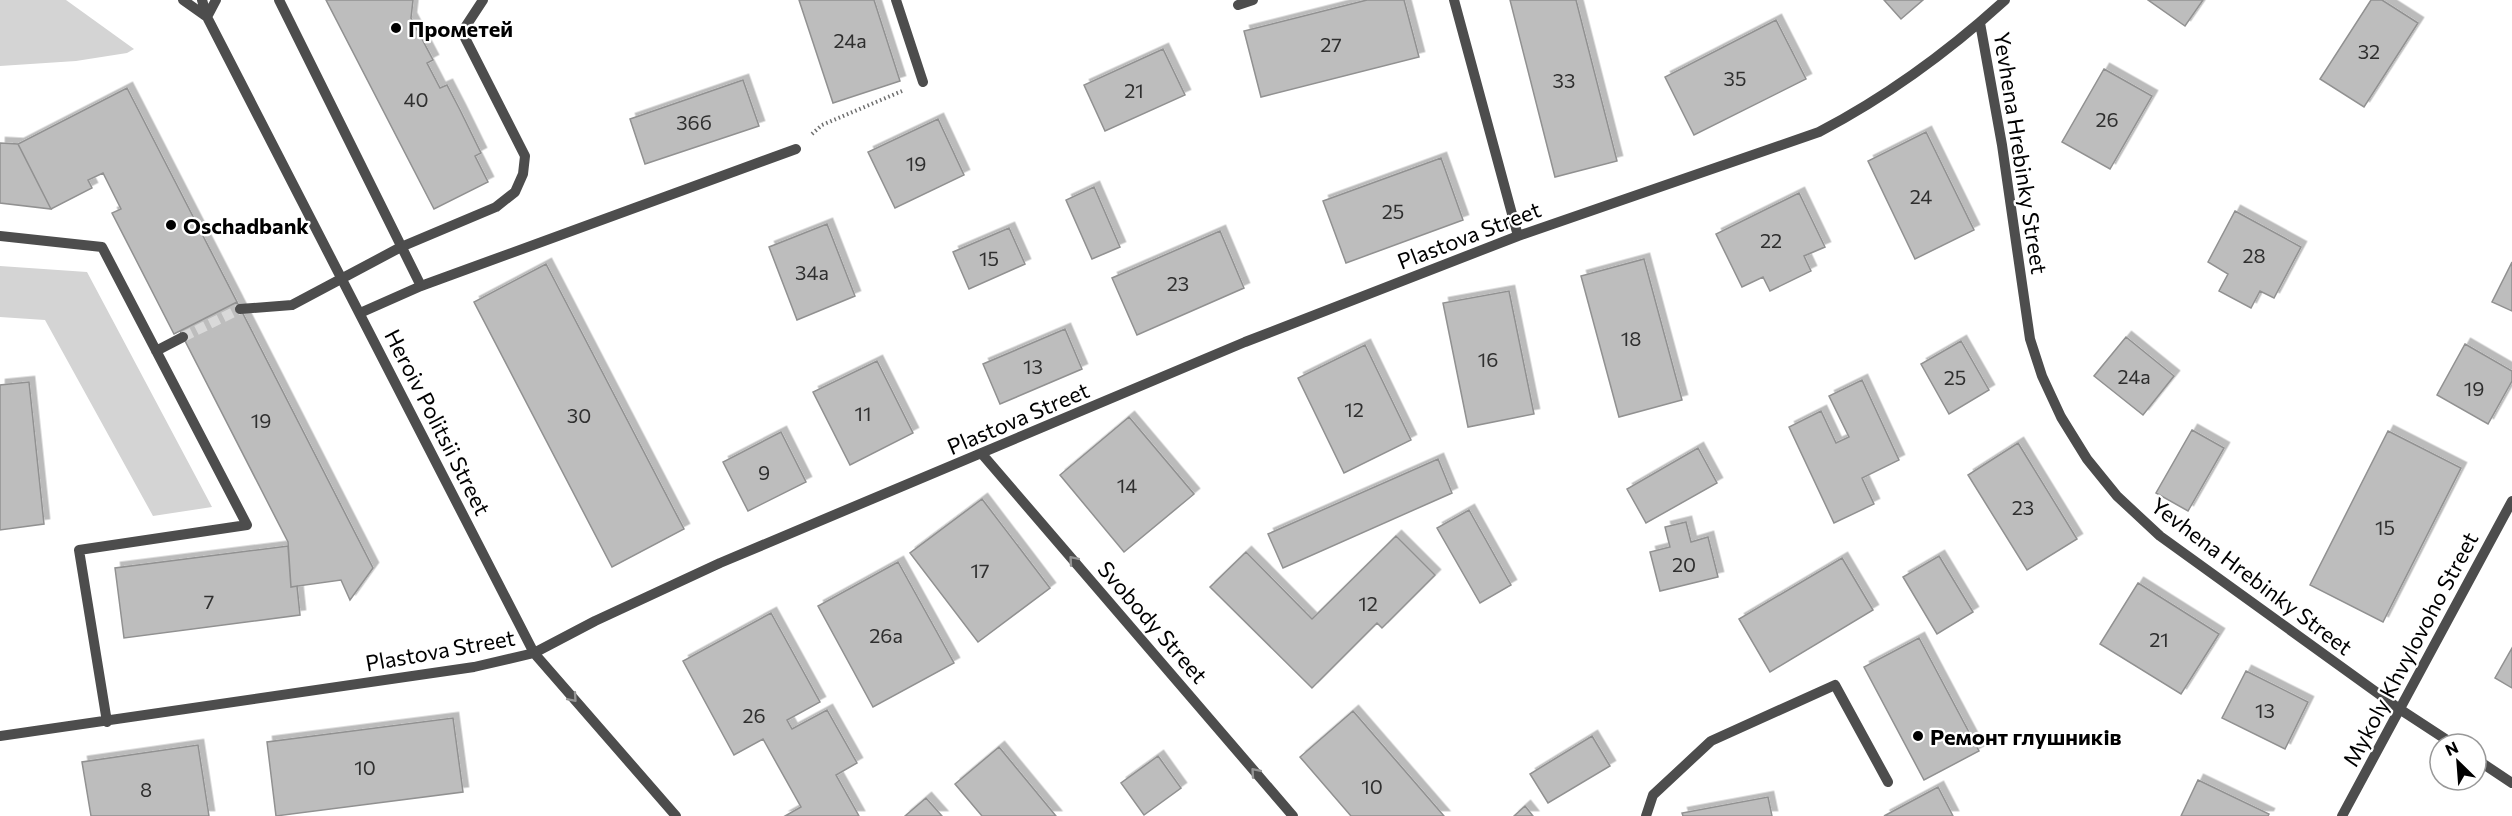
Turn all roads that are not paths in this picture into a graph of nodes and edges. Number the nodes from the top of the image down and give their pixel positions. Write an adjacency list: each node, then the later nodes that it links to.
1 (183, 0): 11 (street, Heroiv Politsii Street)
2 (202, 0): 11 (street, Heroiv Politsii Street)
3 (216, 0): 11 (street)
4 (279, 0): 17 (street)
5 (483, 0): 17 (street)
6 (896, 0): 13 (street)
7 (1253, 0): 10 (street)
8 (1454, 0): 16 (street)
9 (2005, 0): 12 (street, Plastova Street)
10 (1238, 4)
11 (207, 17): 18 (street, Heroiv Politsii Street)
12 (1980, 22): 16 (street, Plastova Street); 27 (street, Yevhena Hrebinky Street)
13 (923, 82)
14 (796, 149): 19 (street)
15 (0, 236): 23 (street)
16 (1518, 236): 24 (street, Plastova Street)
17 (401, 247): 18 (street); 19 (street)
18 (343, 278): 20 (street); 21 (street, Heroiv Politsii Street)
19 (421, 286): 21 (street)
20 (240, 309)
21 (360, 313): 26 (street, Heroiv Politsii Street)
22 (183, 337): 23 (street)
23 (156, 351): 28 (street)
24 (982, 454): 26 (street, Plastova Street); 35 (street, Svobody Street, one-way to 24)
25 (2512, 501): 27 (street, Mykoly Khvylovoho Street)
26 (534, 654): 28 (street, Plastova Street); 34 (street, Heroiv Politsii Street, one-way to 34)
27 (2401, 710): 29 (street, Yevhena Hrebinky Street); 37 (street, Mykoly Khvylovoho Street)
28 (107, 722): 30 (street, Plastova Street)
29 (2435, 732)
30 (0, 736)
31 (2488, 767): 33 (street)
32 (1888, 782): 36 (street)
33 (2512, 783)
34 (676, 816)
35 (1293, 816)
36 (1646, 816)
37 (2342, 816)

